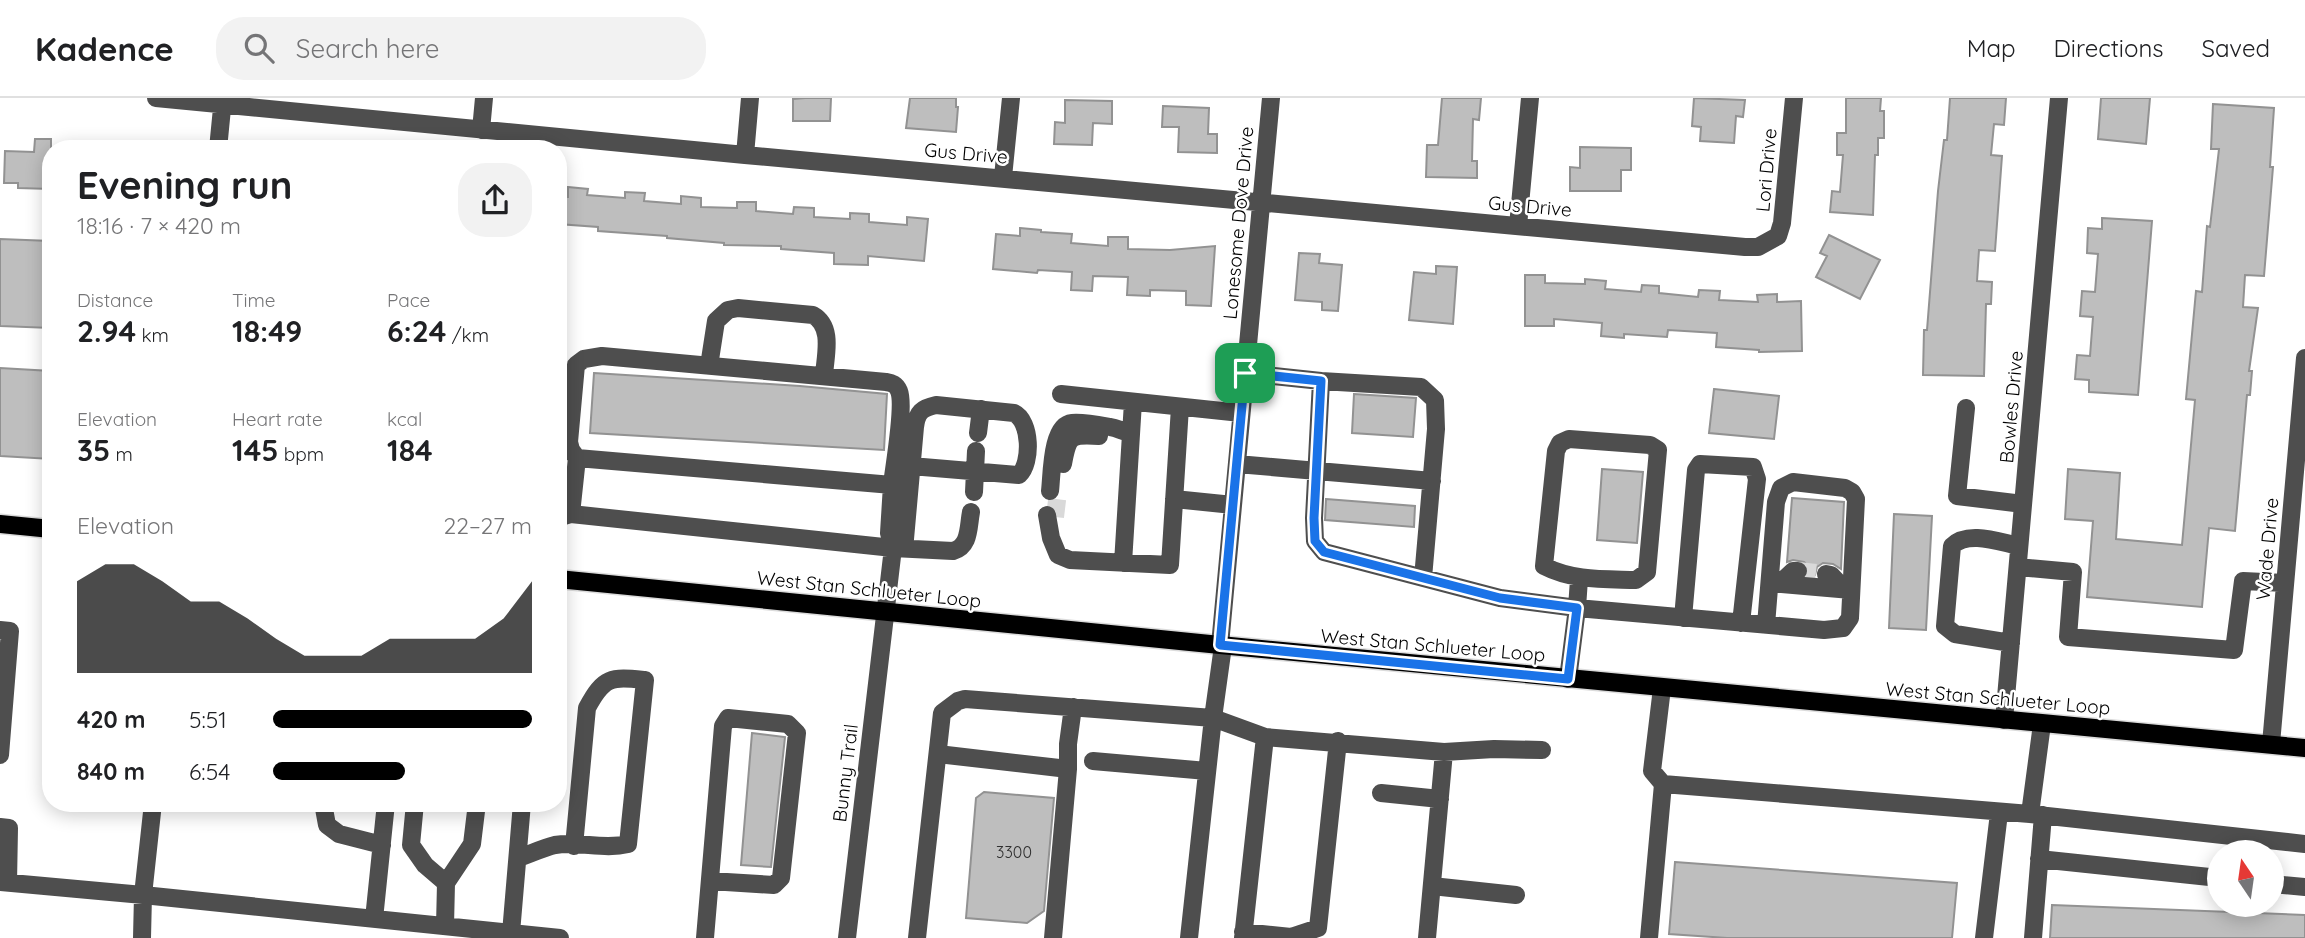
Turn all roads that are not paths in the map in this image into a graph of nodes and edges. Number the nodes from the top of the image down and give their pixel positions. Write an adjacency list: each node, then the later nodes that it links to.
1 (156, 98): 9 (street, Gus Drive)
2 (484, 98): 10 (street)
3 (750, 98): 12 (street)
4 (1011, 98): 13 (street)
5 (1271, 98): 14 (street, Lonesome Dove Drive)
6 (1530, 98): 15 (street)
7 (1794, 98): 16 (street, Lori Drive)
8 (2059, 98): 40 (street, Bowles Drive)
9 (223, 101): 10 (street, Gus Drive); 11 (street)
10 (481, 130): 12 (street, Gus Drive)
11 (219, 140)
12 (745, 155): 13 (street, Gus Drive)
13 (1003, 177): 14 (street, Gus Drive)
14 (1261, 201): 15 (street, Gus Drive); 19 (street, Lonesome Dove Drive)
15 (1518, 226): 16 (street, Gus Drive)
16 (1771, 241)
17 (2305, 358): 56 (street, Wade Drive)
18 (709, 366): 20 (street); 20 (street); 29 (street)
19 (1245, 373): 21 (street); 27 (street, Lonesome Dove Drive)
20 (824, 376): 35 (street)
21 (1321, 381): 32 (street); 34 (street)
22 (1061, 394): 23 (street)
23 (1133, 402): 24 (street); 28 (street)
24 (1180, 407): 27 (street); 38 (street)
25 (1966, 408): 40 (street)
26 (981, 409): 31 (street); 33 (street); 33 (street)
27 (1241, 413): 30 (street, Lonesome Dove Drive)
28 (1127, 433): 36 (street); 49 (street)
29 (577, 458): 35 (street); 39 (street)
30 (1237, 464): 32 (street); 41 (street, Lonesome Dove Drive)
31 (911, 466): 33 (street); 48 (street)
32 (1316, 470): 34 (street); 53 (street)
33 (975, 471): 37 (street)
34 (1432, 481): 53 (street)
35 (892, 485): 48 (street)
36 (1054, 491)
37 (974, 492)
38 (1174, 499): 41 (street); 49 (street)
39 (567, 503)
40 (2023, 504): 47 (street, Bowles Drive)
41 (1233, 505): 66 (street, Lonesome Dove Drive)
42 (971, 512): 48 (street)
43 (567, 516): 48 (street)
44 (1051, 521): 49 (street)
45 (0, 524): 46 (main road)
46 (42, 528)
47 (2019, 546): 50 (street, Bowles Drive); 65 (street)
48 (893, 548): 60 (street, Bunny Trail)
49 (1123, 563)
50 (2018, 567): 56 (street); 65 (street, Bowles Drive)
51 (1798, 571): 57 (street)
52 (1826, 574): 58 (street)
53 (1423, 578): 59 (street)
54 (1579, 579): 54 (street); 59 (street)
55 (567, 580): 60 (main road, West Stan Schlueter Loop)
56 (2286, 583): 75 (street, Wade Drive)
57 (1775, 584): 58 (street); 58 (street); 63 (street)
58 (1848, 590): 63 (street)
59 (1577, 608): 61 (street); 67 (street)
60 (885, 612): 66 (main road, West Stan Schlueter Loop); 117 (street, Bunny Trail)
61 (1683, 618): 62 (street); 62 (street)
62 (1741, 623): 63 (street)
63 (1766, 625)
64 (0, 631): 80 (street)
65 (2011, 643): 71 (street, Bowles Drive)
66 (1221, 645): 67 (main road, West Stan Schlueter Loop); 70 (street, Lonesome Dove Drive)
67 (1568, 679): 68 (main road, West Stan Schlueter Loop)
68 (1662, 688): 71 (main road, West Stan Schlueter Loop); 84 (street)
69 (1073, 707): 70 (street); 79 (street); 82 (street)
70 (1213, 718): 73 (street); 83 (street, Lonesome Dove Drive)
71 (2004, 720): 72 (main road, West Stan Schlueter Loop)
72 (2042, 724): 75 (main road, West Stan Schlueter Loop); 94 (street)
73 (1265, 737): 74 (street); 113 (street)
74 (1338, 741): 78 (street); 113 (street)
75 (2271, 744): 76 (main road, West Stan Schlueter Loop)
76 (2305, 748)
77 (1542, 750): 78 (street)
78 (1444, 752): 86 (street)
79 (938, 754): 82 (street); 118 (street)
80 (0, 755)
81 (1093, 761): 83 (street)
82 (1068, 769): 119 (street)
83 (1207, 771): 120 (street, Lonesome Dove Drive)
84 (1663, 784): 93 (street); 122 (street)
85 (1381, 793): 86 (street)
86 (1440, 799): 106 (street)
87 (152, 812): 108 (street)
88 (325, 812): 97 (street)
89 (385, 812): 97 (street)
90 (414, 812): 104 (street)
91 (476, 812): 104 (street)
92 (521, 812): 99 (street)
93 (2000, 813): 94 (street); 123 (street)
94 (2037, 814): 96 (street); 100 (street)
95 (0, 827): 103 (street)
96 (2305, 844)
97 (382, 845): 110 (street)
98 (574, 846): 98 (street); 99 (street)
99 (518, 858): 112 (street)
100 (2039, 859): 101 (street); 124 (street)
101 (2207, 877)
102 (710, 881): 102 (street); 116 (street)
103 (4, 883): 108 (street)
104 (446, 883): 111 (street)
105 (2284, 885): 107 (street)
106 (1432, 886): 109 (street); 121 (street)
107 (2305, 887)
108 (143, 895): 110 (street); 114 (street)
109 (1516, 895)
110 (374, 919): 111 (street)
111 (445, 926): 112 (street)
112 (511, 933): 115 (street)
113 (1243, 935)
114 (142, 938)
115 (560, 938)
116 (705, 938)
117 (847, 938)
118 (917, 938)
119 (1053, 938)
120 (1189, 938)
121 (1427, 938)
122 (1649, 938)
123 (1984, 938)
124 (2033, 938)

